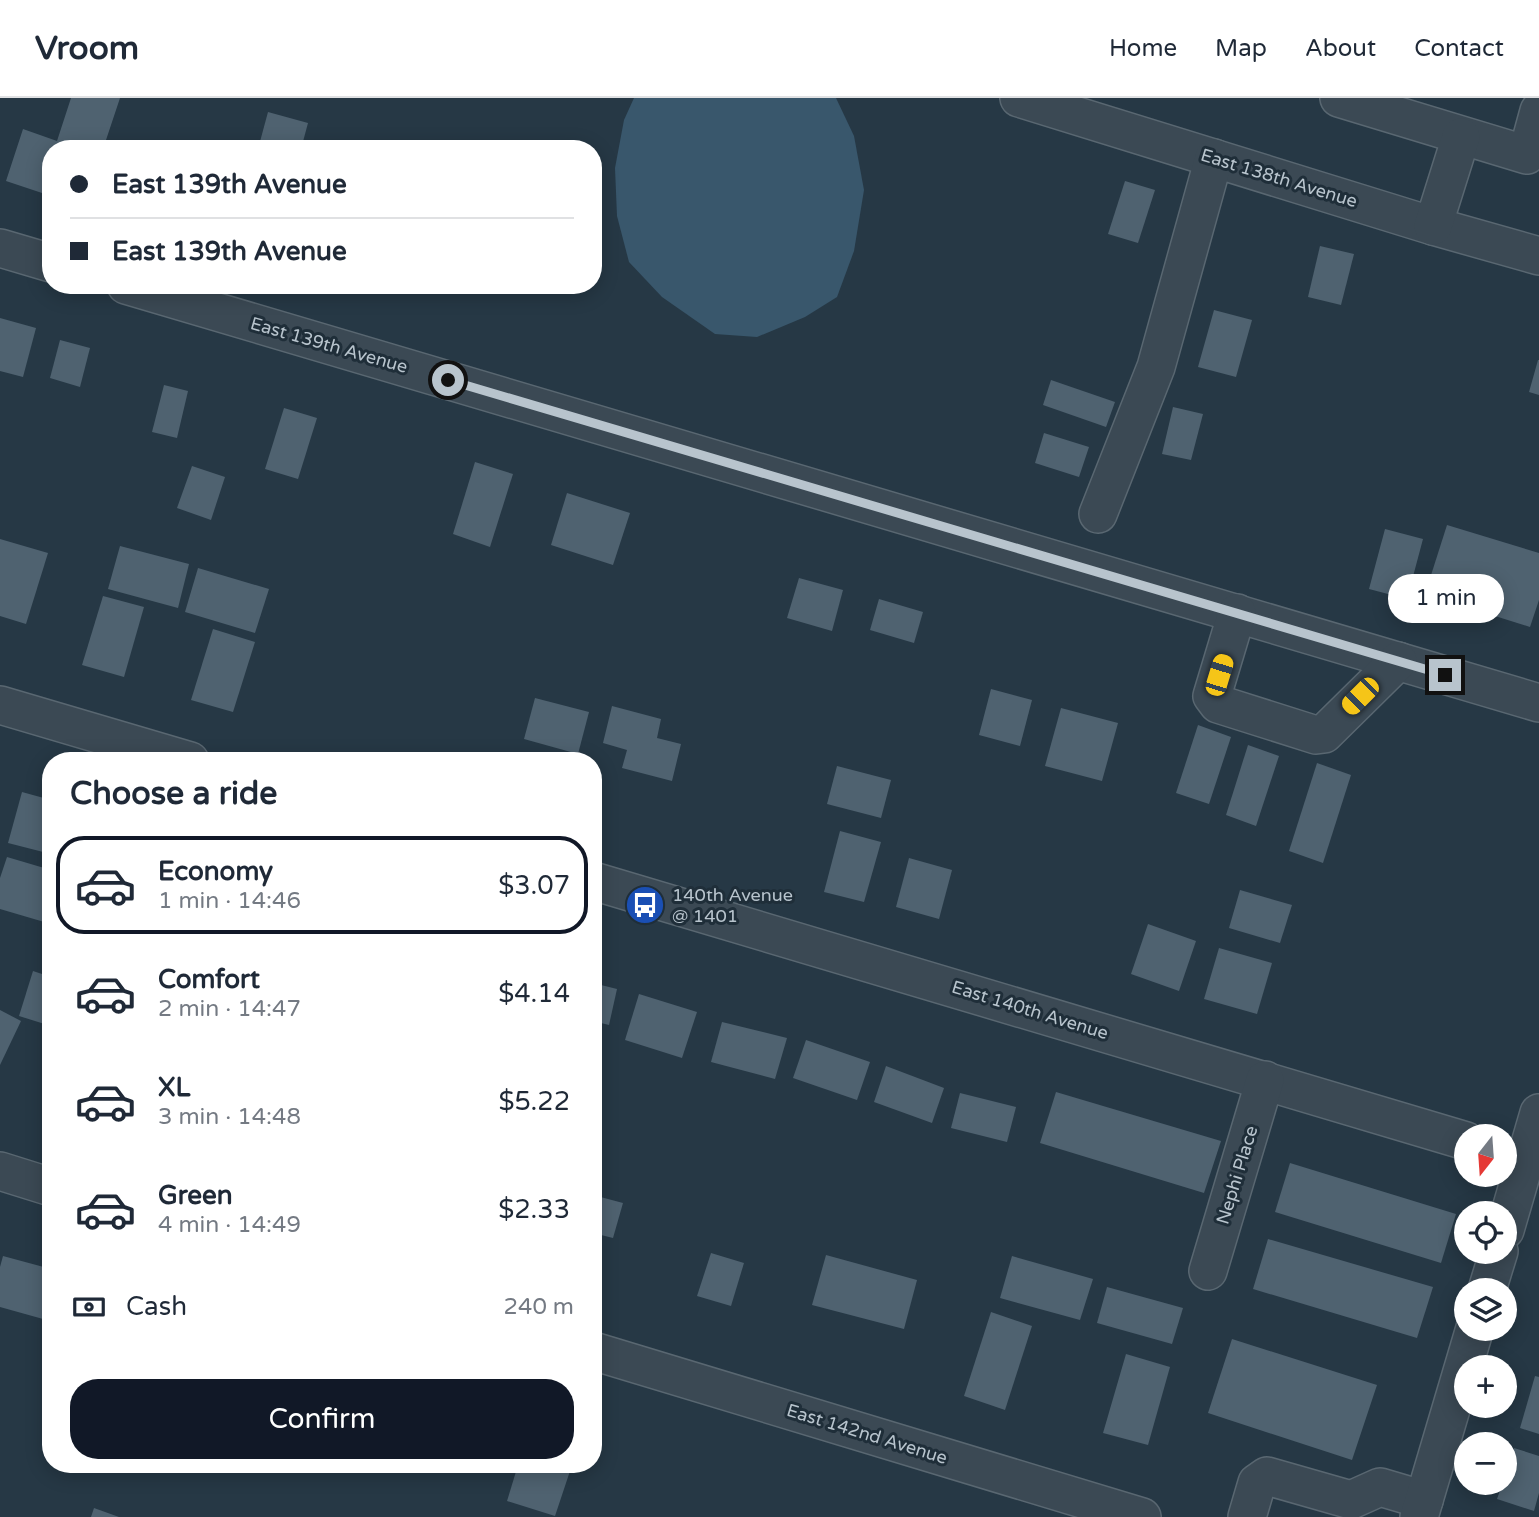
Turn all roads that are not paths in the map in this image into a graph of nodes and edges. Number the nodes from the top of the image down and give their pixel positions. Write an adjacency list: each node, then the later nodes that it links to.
1 (1019, 98): 5 (street, East 138th Avenue)
2 (1339, 98): 4 (street)
3 (1539, 111): 4 (street)
4 (1461, 137): 6 (street)
5 (1214, 158): 6 (street, East 138th Avenue); 11 (street)
6 (1433, 226): 8 (street, East 138th Avenue)
7 (0, 248): 9 (street)
8 (1539, 256)
9 (42, 260)
10 (156, 294): 12 (street, East 139th Avenue)
11 (1098, 514)
12 (1237, 613): 13 (street, East 139th Avenue); 13 (street)
13 (1398, 661): 14 (street, East 139th Avenue)
14 (1539, 703)
15 (0, 705): 16 (street)
16 (159, 752)
17 (602, 884): 18 (street, East 140th Avenue)
18 (1265, 1080): 20 (street, East 140th Avenue); 25 (street, Nephi Place)
19 (1539, 1113): 21 (street)
20 (1454, 1137)
21 (1523, 1158): 24 (street)
22 (0, 1171): 23 (street)
23 (42, 1184)
24 (1512, 1201)
25 (1208, 1271)
26 (1471, 1341): 28 (street)
27 (602, 1354): 29 (street, East 142nd Avenue)
28 (1421, 1509): 30 (street)
29 (1142, 1517)
30 (1247, 1517)

